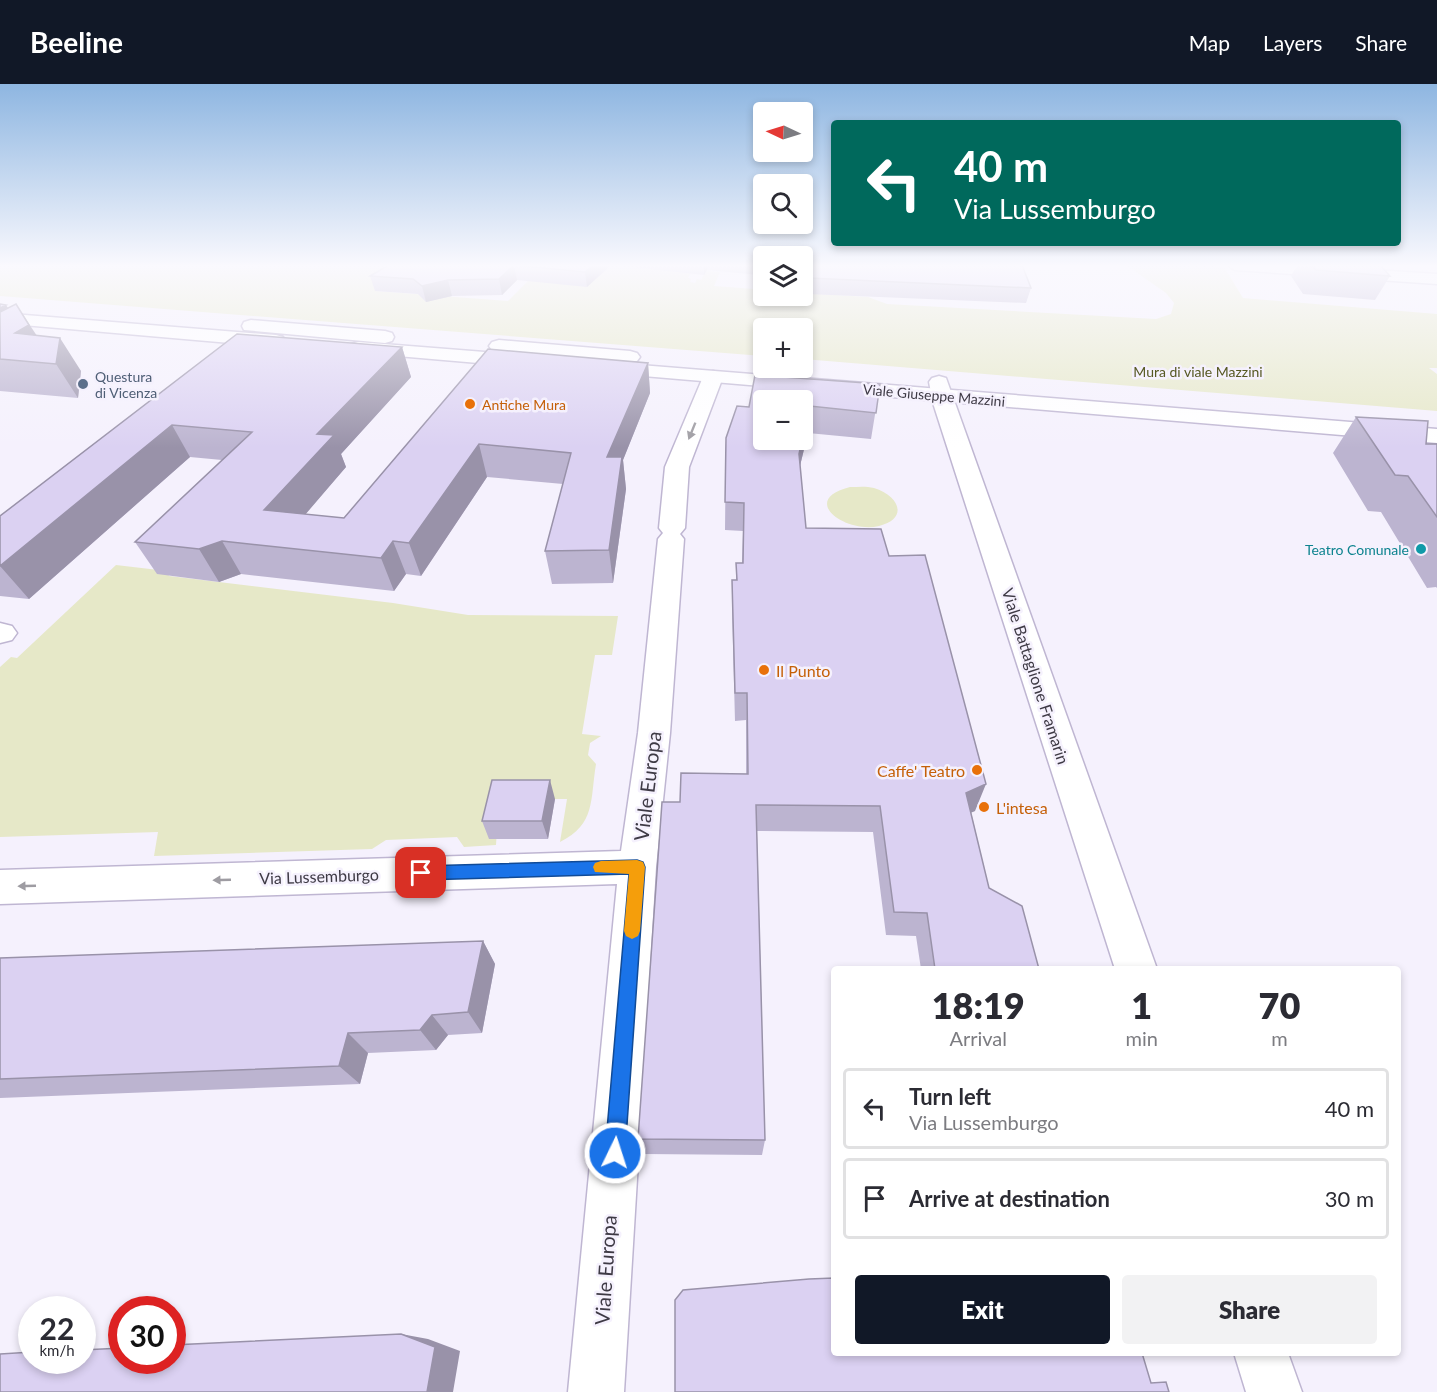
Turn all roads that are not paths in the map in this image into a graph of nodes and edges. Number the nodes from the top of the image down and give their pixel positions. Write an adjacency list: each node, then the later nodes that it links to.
1 (97, 326): 5 (main road, Viale Giuseppe Mazzini)
2 (251, 326): 3 (main road, Viale Giuseppe Mazzini)
3 (753, 366)
4 (813, 373): 6 (main road, Viale Giuseppe Mazzini)
5 (713, 377): 6 (main road, Viale Giuseppe Mazzini); 9 (main road, Viale Europa, one-way to 9)
6 (941, 389): 7 (main road, Viale Giuseppe Mazzini); 8 (main road, Viale Giuseppe Mazzini); 11 (main road, Viale Battaglione Framarin)
7 (1437, 423)
8 (1437, 436)
9 (637, 867): 10 (main road, Via Lussemburgo, one-way to 10); 13 (main road, Viale Europa)
10 (0, 887)
11 (1135, 966)
12 (1262, 1356): 14 (main road)
13 (596, 1392)
14 (1274, 1392)

